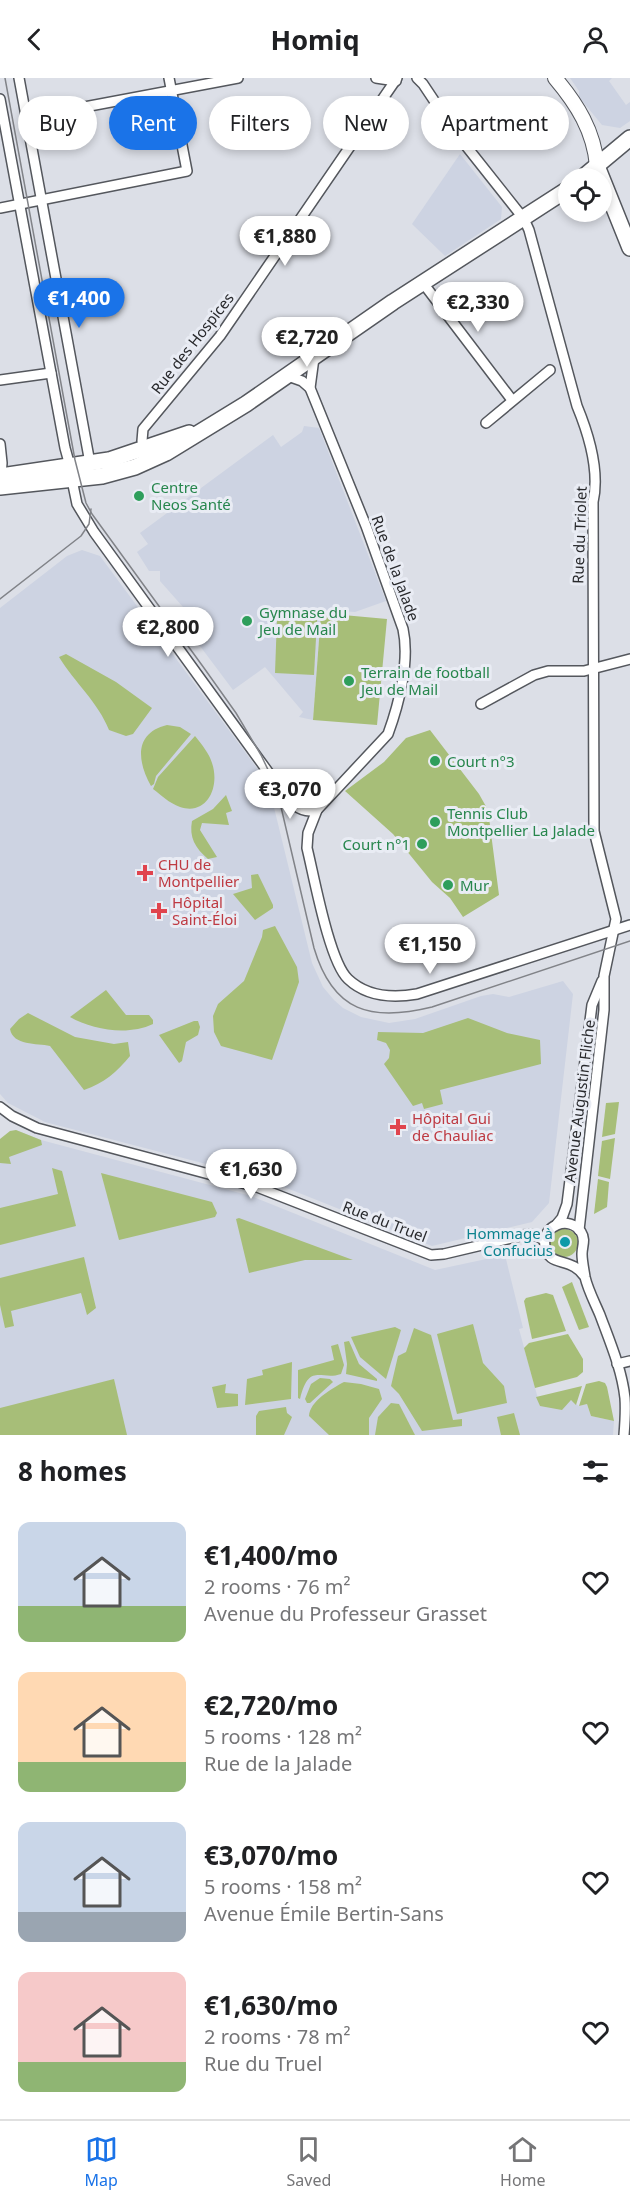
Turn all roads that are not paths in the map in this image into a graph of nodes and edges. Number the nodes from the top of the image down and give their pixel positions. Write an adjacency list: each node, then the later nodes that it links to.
1 (18, 78): 9 (street)
2 (169, 78): 8 (street)
3 (238, 78): 8 (street)
4 (376, 78): 7 (street)
5 (417, 78): 21 (street, Rue du Triolet)
6 (555, 78): 15 (main road)
7 (397, 79): 34 (street, Rue des Hospices)
8 (171, 91): 11 (street); 18 (street)
9 (22, 96)
10 (0, 99): 12 (street)
11 (97, 105)
12 (2, 123): 19 (street)
13 (630, 138): 15 (main road)
14 (31, 150): 18 (street)
15 (597, 166): 16 (main road); 22 (main road)
16 (594, 168)
17 (558, 196): 21 (main road)
18 (40, 200): 19 (street); 35 (street)
19 (19, 204): 20 (street); 26 (street)
20 (0, 208)
21 (524, 219): 23 (main road); 40 (street, Rue du Triolet)
22 (630, 248)
23 (423, 283): 24 (main road); 30 (street)
24 (314, 358): 27 (main road); 29 (street, Rue de la Jalade)
25 (550, 370): 30 (street)
26 (51, 373): 28 (street); 36 (street)
27 (288, 376): 29 (street); 32 (main road)
28 (0, 380)
29 (310, 388): 42 (street, Rue de la Jalade)
30 (512, 400): 31 (street)
31 (486, 423)
32 (202, 430): 34 (main road); 37 (main road)
33 (0, 444): 38 (street)
34 (147, 449): 35 (main road); 37 (main road)
35 (90, 463): 36 (main road)
36 (71, 473): 37 (main road); 38 (main road); 42 (street)
37 (110, 474)
38 (0, 480)
39 (630, 659): 40 (street)
40 (592, 669): 41 (street); 44 (street, Rue du Triolet)
41 (481, 704)
42 (317, 810): 44 (street)
43 (630, 925): 44 (street)
44 (615, 930): 45 (street, Avenue Augustin Fliche)
45 (604, 976): 47 (street, Avenue Augustin Fliche); 48 (street, Avenue Augustin Fliche)
46 (0, 1107): 49 (street, Rue du Truel)
47 (554, 1226): 48 (street); 49 (street, Rue du Truel); 50 (street)
48 (579, 1230): 51 (street)
49 (524, 1235): 50 (street, Rue du Truel)
50 (545, 1240): 52 (street)
51 (582, 1253): 52 (street); 53 (street)
52 (568, 1263): 53 (street)
53 (585, 1277): 55 (street)
54 (630, 1361): 55 (street)
55 (617, 1364): 56 (street)
56 (624, 1435)

